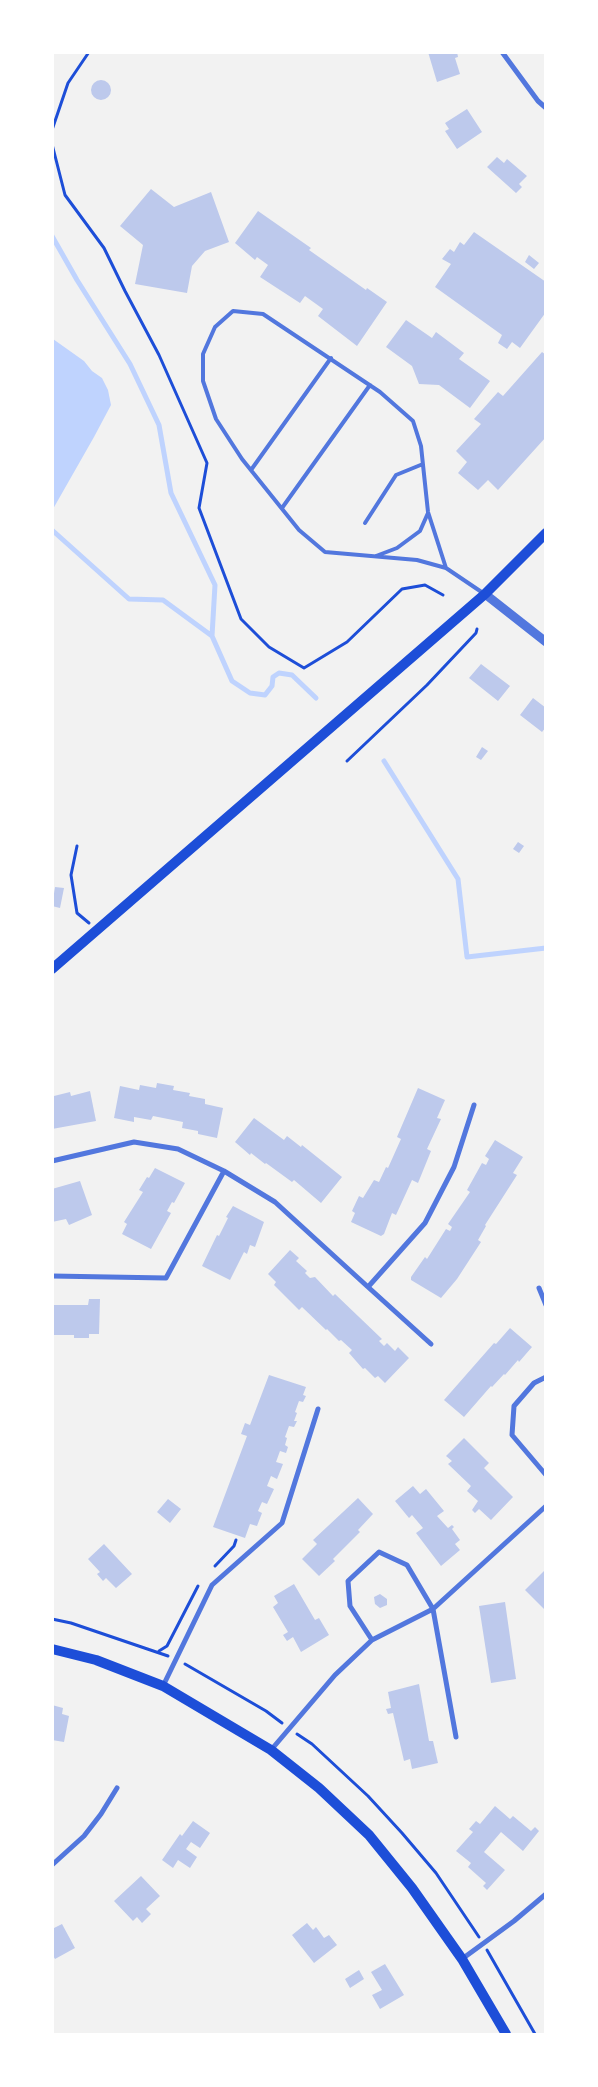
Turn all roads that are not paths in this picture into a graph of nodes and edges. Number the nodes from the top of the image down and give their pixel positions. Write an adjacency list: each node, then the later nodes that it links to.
1 (502, 52): 2 (street)
2 (546, 108)
3 (331, 358): 4 (lane); 6 (lane); 6 (lane)
4 (370, 385): 5 (lane); 7 (lane)
5 (423, 464): 8 (lane); 9 (lane)
6 (251, 470): 7 (lane)
7 (282, 508): 11 (lane)
8 (428, 512): 11 (lane); 12 (lane)
9 (365, 523)
10 (546, 532): 13 (main road)
11 (374, 557): 12 (lane)
12 (446, 568): 13 (lane)
13 (485, 594): 14 (street); 15 (main road)
14 (546, 642)
15 (52, 969)
16 (474, 1104): 20 (street)
17 (52, 1161): 18 (street)
18 (224, 1171): 19 (street); 20 (street)
19 (52, 1276)
20 (368, 1287): 23 (street)
21 (539, 1288): 22 (street)
22 (546, 1304)
23 (431, 1344)
24 (546, 1377): 26 (street)
25 (318, 1409): 31 (street)
26 (546, 1475)
27 (546, 1506): 28 (street)
28 (434, 1608): 29 (street); 29 (street); 32 (street)
29 (372, 1640): 33 (street)
30 (52, 1649): 31 (main road)
31 (163, 1686): 33 (main road)
32 (456, 1738)
33 (271, 1750): 37 (main road)
34 (117, 1788): 35 (street)
35 (52, 1865)
36 (546, 1894): 37 (street)
37 (462, 1959): 38 (main road)
38 (506, 2034)

